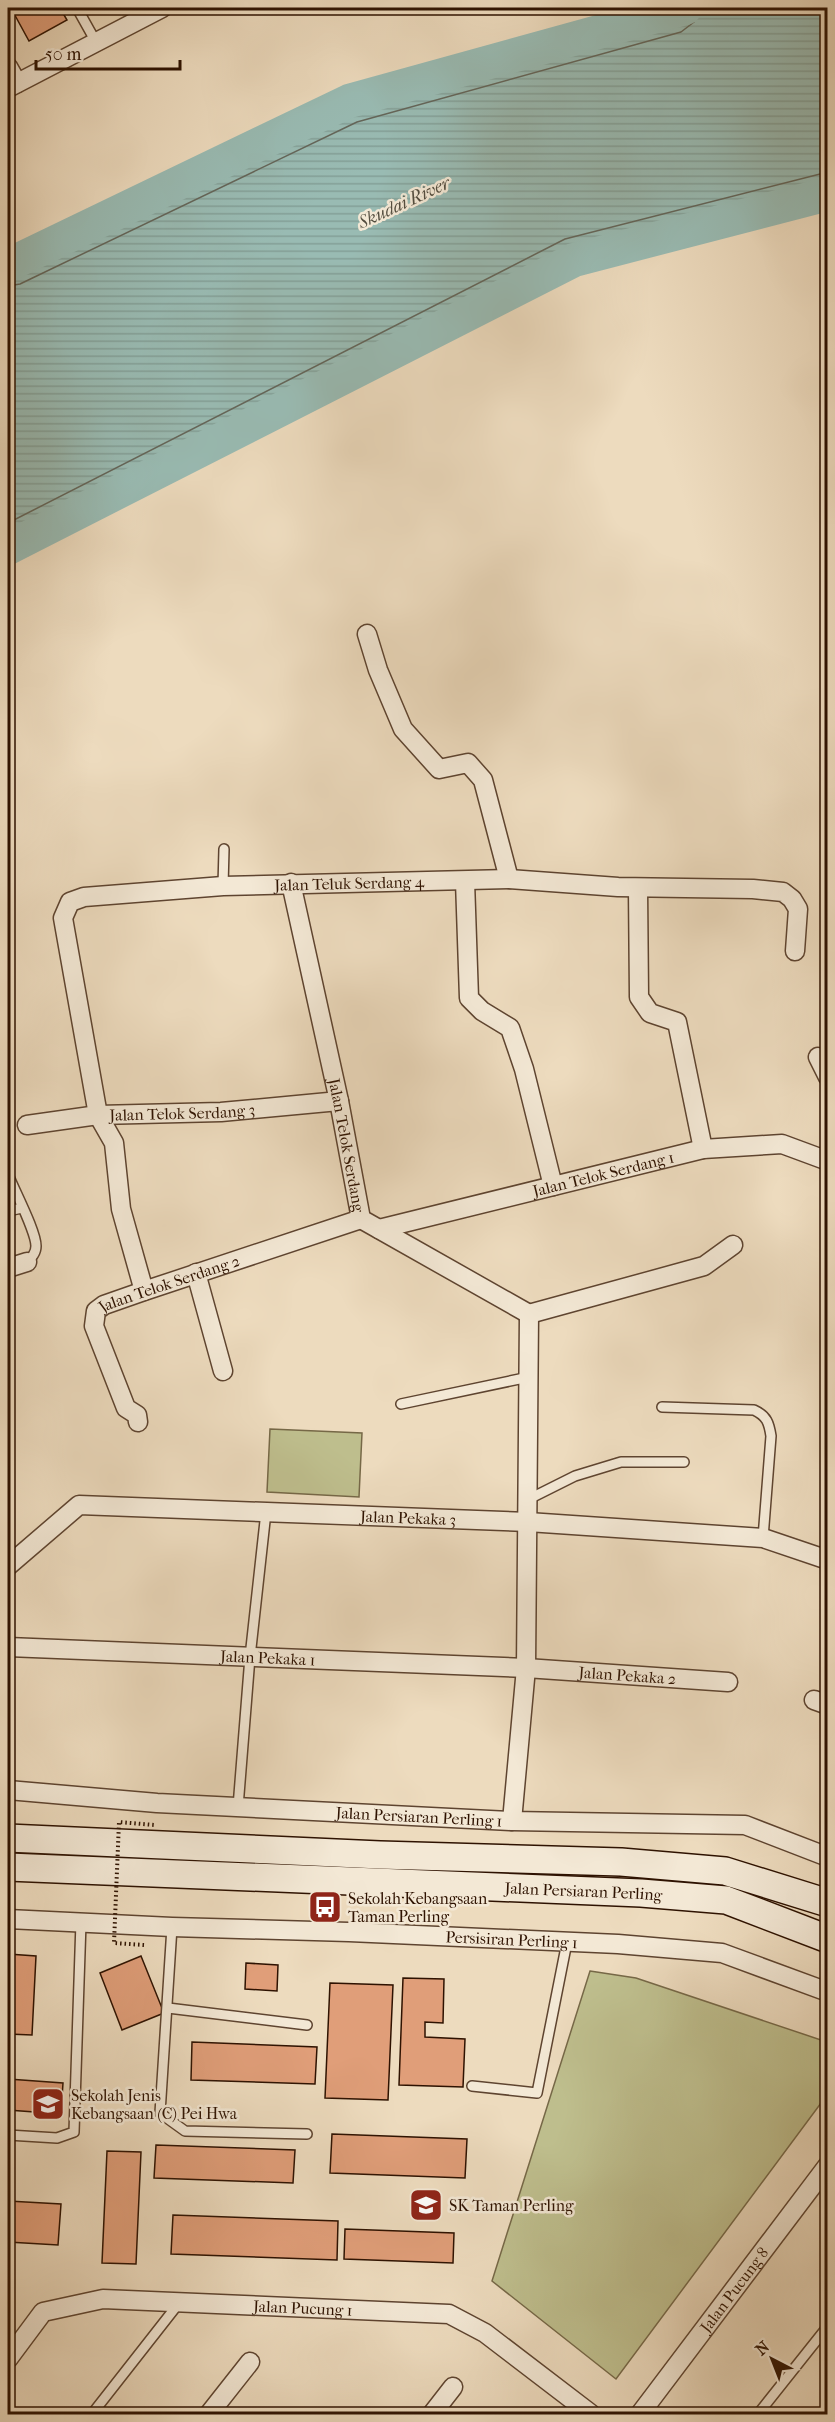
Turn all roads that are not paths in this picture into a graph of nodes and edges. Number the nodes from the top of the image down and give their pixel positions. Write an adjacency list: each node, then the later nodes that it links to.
1 (77, 8): 3 (lane)
2 (162, 8): 3 (street)
3 (96, 42): 5 (street)
4 (8, 67): 5 (street)
5 (12, 86)
6 (368, 634): 8 (street)
7 (224, 849): 11 (lane)
8 (509, 879): 9 (street, Jalan Teluk Serdang 4); 12 (street, Jalan Teluk Serdang 4)
9 (465, 881): 10 (street, Jalan Teluk Serdang 4); 22 (street)
10 (291, 883): 11 (street, Jalan Teluk Serdang 4); 16 (street, Jalan Telok Serdang)
11 (223, 886): 17 (street, Jalan Teluk Serdang 4)
12 (638, 888): 13 (street, Jalan Teluk Serdang 4); 19 (street)
13 (795, 951)
14 (818, 1057): 15 (street)
15 (828, 1077)
16 (339, 1101): 17 (street, Jalan Telok Serdang 3); 25 (street, Jalan Telok Serdang)
17 (98, 1115): 18 (street, Jalan Telok Serdang 3); 31 (street)
18 (27, 1125)
19 (703, 1149): 20 (street, Jalan Telok Serdang 1); 22 (street, Jalan Telok Serdang 1)
20 (828, 1161)
21 (8, 1174): 23 (lane)
22 (553, 1186): 26 (street, Jalan Telok Serdang 1)
23 (22, 1208): 24 (lane); 28 (lane)
24 (8, 1211)
25 (361, 1219): 26 (street, Jalan Telok Serdang); 30 (street, Jalan Telok Serdang 2)
26 (378, 1229): 32 (street, Jalan Telok Serdang)
27 (733, 1245): 32 (street)
28 (27, 1262): 29 (street)
29 (8, 1268)
30 (196, 1273): 31 (street, Jalan Telok Serdang 2); 33 (street)
31 (144, 1290): 37 (street, Jalan Telok Serdang 2)
32 (529, 1314): 34 (street)
33 (223, 1371)
34 (529, 1377): 35 (lane); 39 (street)
35 (400, 1404)
36 (662, 1407): 42 (lane)
37 (138, 1422)
38 (684, 1462): 39 (lane)
39 (529, 1498): 41 (street)
40 (266, 1512): 41 (street, Jalan Pekaka 3); 44 (street, Jalan Pekaka 3); 46 (lane)
41 (528, 1522): 42 (street, Jalan Pekaka 3); 47 (street)
42 (763, 1538): 43 (street, Jalan Pekaka 3)
43 (828, 1560)
44 (8, 1566)
45 (8, 1647): 46 (street, Jalan Pekaka 1)
46 (250, 1657): 47 (street, Jalan Pekaka 1); 50 (lane)
47 (526, 1668): 48 (street, Jalan Pekaka 2); 51 (street)
48 (728, 1682)
49 (8, 1790): 50 (street, Jalan Persiaran Perling 1)
50 (238, 1807): 51 (street, Jalan Persiaran Perling 1)
51 (512, 1821): 53 (street, Jalan Persiaran Perling 1)
52 (8, 1838): 55 (main road, Jalan Persiaran Perling)
53 (828, 1857)
54 (8, 1867): 59 (main road, Jalan Persiaran Perling)
55 (828, 1903)
56 (8, 1918): 57 (street, Persisiran Perling 1)
57 (81, 1922): 58 (street, Persisiran Perling 1); 66 (lane)
58 (172, 1927): 60 (street, Persisiran Perling 1); 62 (lane)
59 (828, 1939)
60 (567, 1942): 61 (street, Persisiran Perling 1); 64 (lane)
61 (828, 1992)
62 (168, 2008): 63 (lane); 65 (lane)
63 (307, 2025)
64 (472, 2086)
65 (307, 2134)
66 (8, 2135)
67 (828, 2165): 77 (street, Jalan Pucung 8)
68 (179, 2302): 70 (street, Jalan Pucung 1); 73 (lane); 76 (street, Jalan Pucung 1)
69 (828, 2326): 78 (lane)
70 (8, 2359)
71 (250, 2362): 74 (street)
72 (453, 2387): 75 (street)
73 (92, 2415)
74 (209, 2415)
75 (432, 2415)
76 (591, 2415)
77 (640, 2415)
78 (759, 2415)

